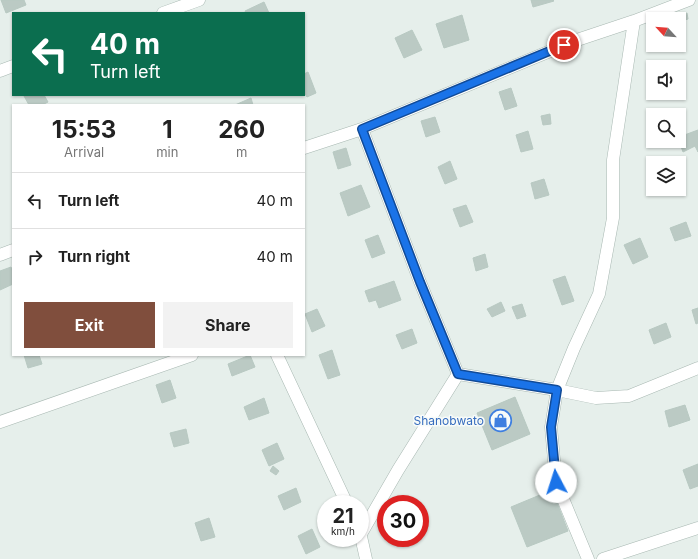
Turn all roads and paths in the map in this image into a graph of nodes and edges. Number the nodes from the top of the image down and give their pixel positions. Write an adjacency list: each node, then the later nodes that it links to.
1 (199, 0): 3 (street)
2 (689, 0): 4 (street)
3 (166, 12)
4 (634, 21): 7 (street); 15 (street)
5 (12, 66): 6 (street)
6 (0, 71)
7 (362, 129): 8 (street); 14 (street)
8 (305, 148)
9 (12, 250): 10 (street)
10 (0, 255)
11 (189, 356): 16 (street)
12 (277, 356): 17 (street)
13 (698, 368): 15 (street)
14 (458, 374): 15 (street); 18 (street)
15 (557, 390): 22 (street)
16 (0, 422)
17 (343, 495)
18 (369, 518)
19 (698, 528): 23 (street)
20 (363, 547): 21 (street)
21 (366, 559)
22 (588, 559)
23 (603, 559)

